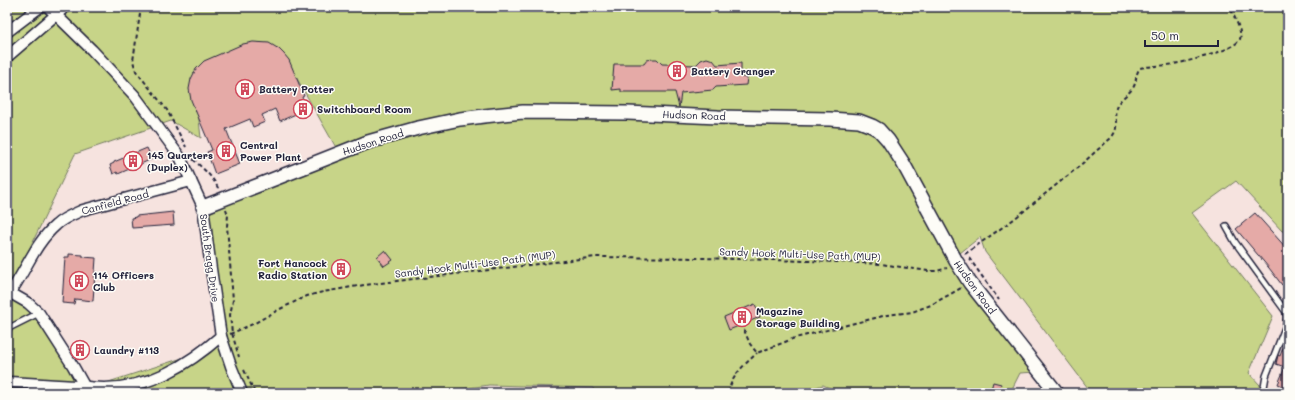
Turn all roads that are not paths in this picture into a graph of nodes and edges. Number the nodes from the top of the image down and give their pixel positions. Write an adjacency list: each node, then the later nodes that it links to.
1 (40, 7): 5 (street)
2 (48, 7): 4 (street, South Bragg Drive)
3 (65, 7): 4 (street)
4 (56, 16): 6 (street); 7 (street, South Bragg Drive)
5 (7, 32)
6 (7, 56)
7 (191, 181): 8 (street, South Bragg Drive); 10 (street, Canfield Road)
8 (203, 207): 13 (street, South Bragg Drive); 17 (street, Hudson Road)
9 (1226, 226): 18 (lane)
10 (8, 294): 11 (street)
11 (39, 313): 12 (lane); 15 (street)
12 (7, 329)
13 (221, 336): 15 (street); 16 (street, South Bragg Drive)
14 (7, 382): 15 (street)
15 (87, 390)
16 (242, 393)
17 (1057, 393)
18 (1263, 393)

